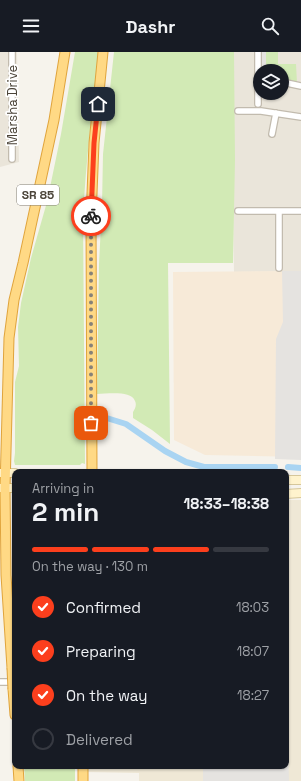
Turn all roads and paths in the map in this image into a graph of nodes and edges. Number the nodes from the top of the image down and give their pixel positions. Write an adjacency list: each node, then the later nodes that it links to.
1 (12, 52): 14 (street, Marsha Drive)
2 (65, 52): 20 (highway, SR 85)
3 (103, 52): 19 (highway)
4 (258, 52): 5 (street)
5 (258, 64)
6 (289, 83): 7 (street)
7 (301, 86)
8 (258, 100): 9 (street)
9 (258, 104)
10 (238, 111): 11 (street)
11 (276, 113): 12 (street); 13 (street)
12 (301, 117)
13 (272, 134)
14 (12, 159)
15 (238, 211): 16 (street)
16 (279, 211): 17 (street); 18 (street)
17 (301, 211)
18 (279, 268)
19 (92, 469)
20 (2, 473): 23 (highway, SR 85)
21 (289, 480): 22 (main road)
22 (301, 480)
23 (2, 488): 26 (highway, SR 85, bridge)
24 (301, 493): 25 (main road)
25 (289, 494)
26 (12, 668)
27 (0, 682): 28 (street)
28 (12, 685)
29 (18, 769): 31 (highway)
30 (83, 769): 32 (highway)
31 (19, 781)
32 (83, 781)

